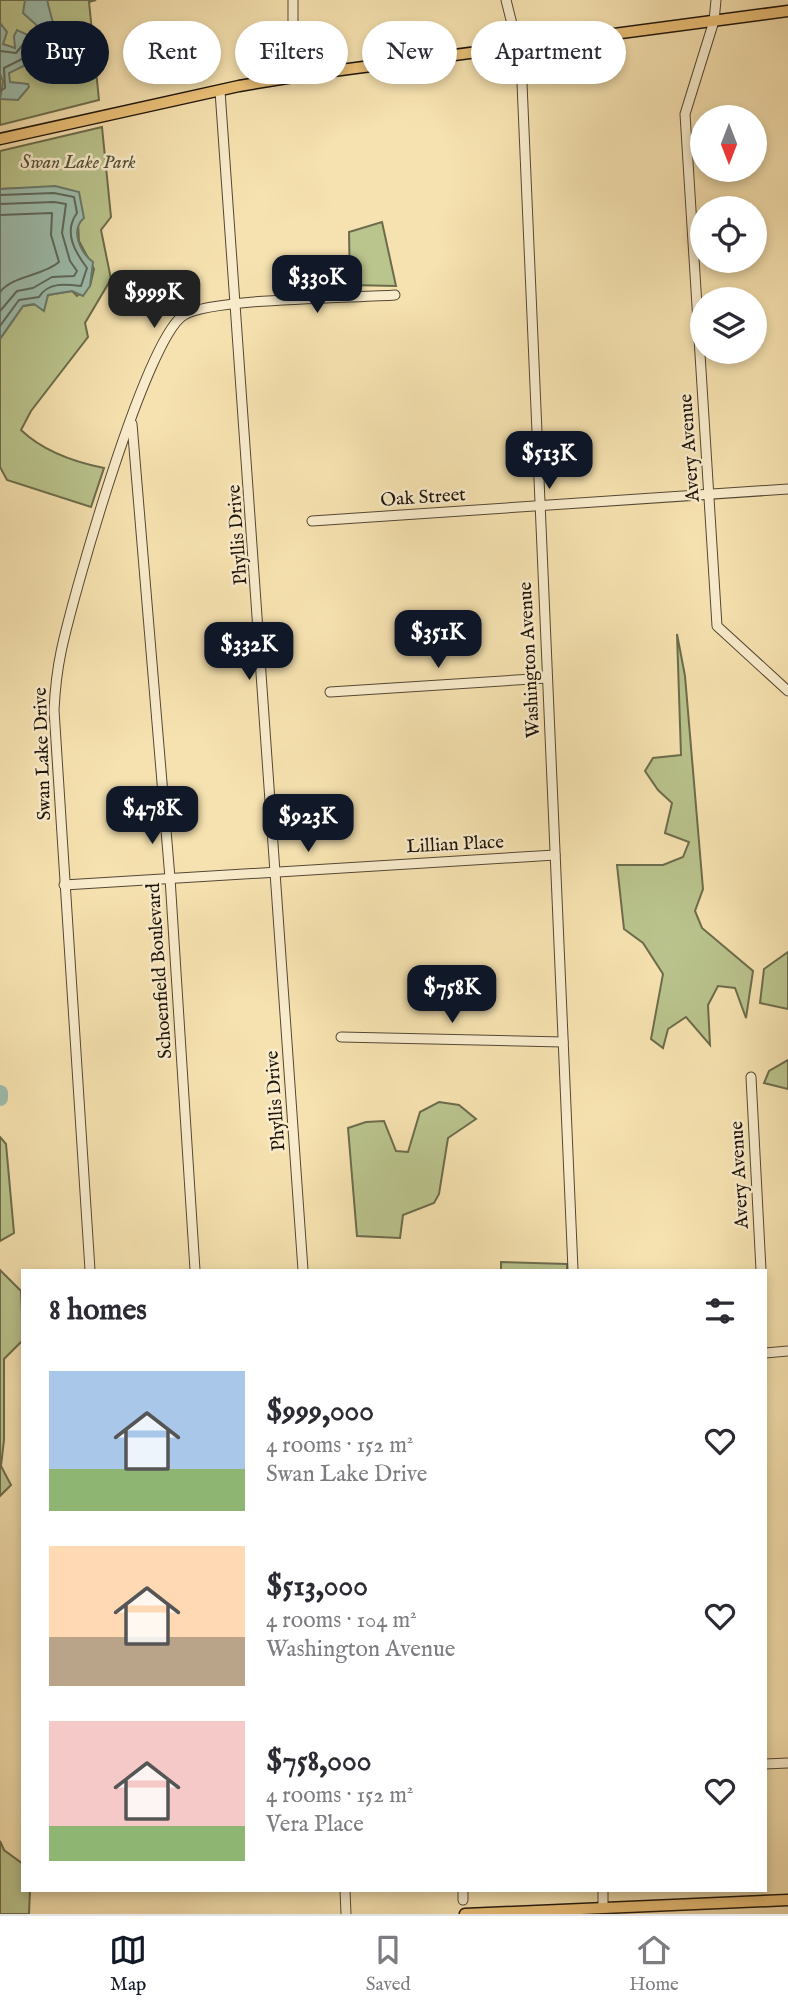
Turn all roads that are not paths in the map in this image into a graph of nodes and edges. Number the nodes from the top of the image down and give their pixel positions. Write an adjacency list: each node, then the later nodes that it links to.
1 (293, 0): 5 (street)
2 (506, 0): 6 (street, Washington Avenue)
3 (716, 0): 7 (street, Avery Avenue)
4 (788, 11): 7 (main road)
5 (293, 21)
6 (511, 21)
7 (714, 21): 8 (main road); 19 (street, Avery Avenue)
8 (626, 33)
9 (471, 54): 10 (main road)
10 (348, 70)
11 (256, 84): 13 (main road)
12 (520, 84): 20 (street, Washington Avenue)
13 (220, 91): 14 (main road); 16 (street, Phyllis Drive)
14 (0, 139)
15 (395, 295): 16 (street, Swan Lake Drive)
16 (238, 305): 17 (street, Swan Lake Drive); 26 (street, Phyllis Drive)
17 (132, 419): 27 (street, Schoenfield Boulevard); 28 (street, Swan Lake Drive)
18 (788, 489): 19 (street, Oak Street)
19 (708, 495): 20 (street, Oak Street); 23 (street, Avery Avenue)
20 (540, 506): 21 (street, Oak Street); 22 (street, Washington Avenue)
21 (312, 521)
22 (547, 678): 24 (street); 25 (street, Washington Avenue)
23 (788, 691)
24 (330, 692)
25 (555, 855): 26 (street, Lillian Place); 30 (street, Washington Avenue)
26 (276, 871): 27 (street, Lillian Place); 34 (street, Phyllis Drive)
27 (170, 878): 28 (street, Lillian Place); 33 (street, Schoenfield Boulevard)
28 (64, 885): 32 (street, Swan Lake Drive)
29 (341, 1037): 30 (street)
30 (563, 1042): 35 (street, Washington Avenue)
31 (751, 1077): 36 (street, Avery Avenue)
32 (90, 1269)
33 (195, 1269)
34 (303, 1269)
35 (573, 1269)
36 (761, 1269)
37 (788, 1351): 38 (street)
38 (767, 1353)
39 (788, 1763): 40 (street)
40 (767, 1764)
41 (345, 1892): 45 (street)
42 (603, 1892): 44 (street)
43 (788, 1900): 44 (main road)
44 (603, 1908): 46 (main road)
45 (346, 1914)
46 (465, 1914)

